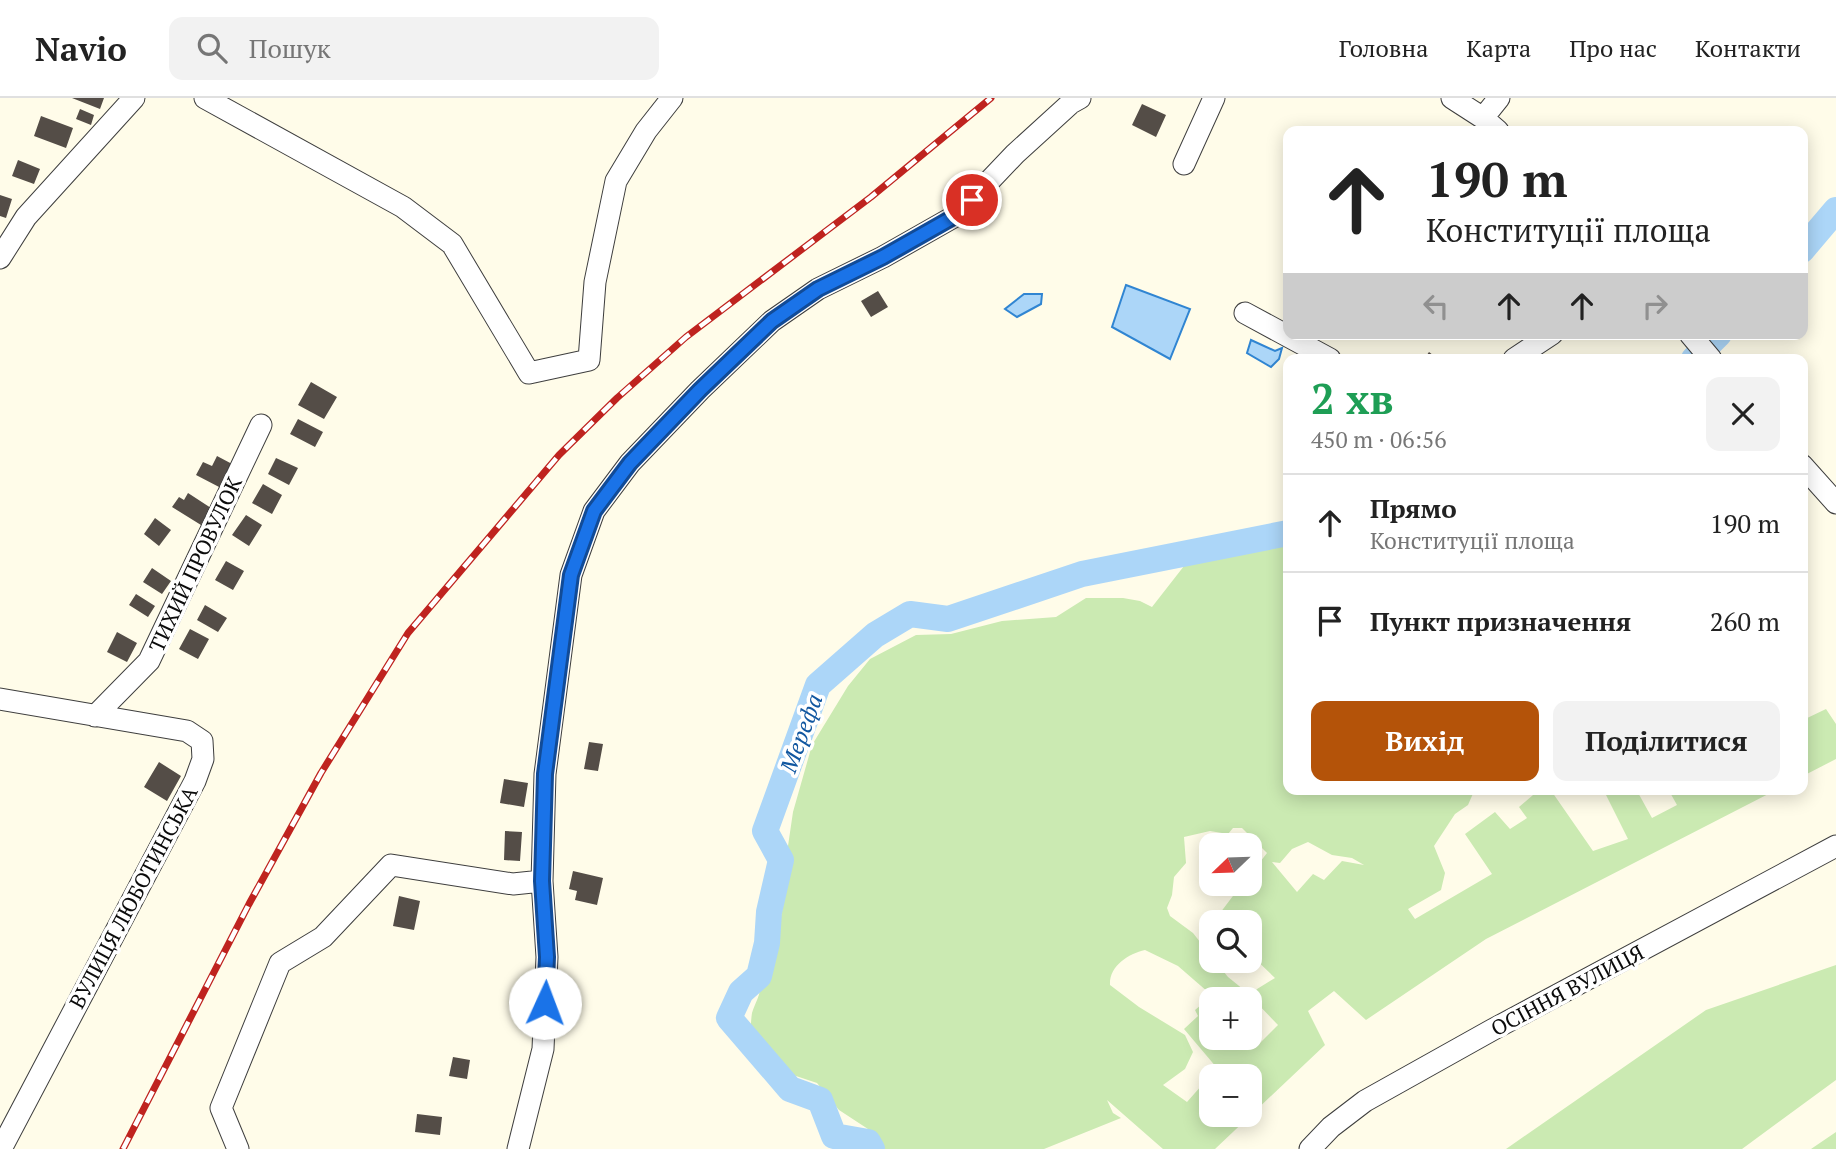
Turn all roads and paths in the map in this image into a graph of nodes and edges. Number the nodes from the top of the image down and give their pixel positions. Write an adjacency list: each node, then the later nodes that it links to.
1 (134, 98): 10 (street)
2 (205, 98): 3 (street)
3 (672, 98)
4 (1080, 98): 23 (street)
5 (1214, 98): 9 (street)
6 (1452, 98): 8 (street)
7 (1499, 98): 8 (street)
8 (1491, 124)
9 (1184, 164)
10 (0, 258)
11 (1245, 313): 12 (street)
12 (1283, 334)
13 (1295, 340): 15 (street)
14 (1543, 340): 16 (street)
15 (1321, 354)
16 (1522, 354)
17 (261, 425): 21 (street, ТИХИЙ ПРОВУЛОК)
18 (1808, 471): 19 (street)
19 (1836, 503)
20 (0, 699): 21 (street)
21 (94, 716): 24 (street, ВУЛИЦЯ ЛЮБОТИНСЬКА)
22 (1836, 846): 27 (street, ОСІННЯ ВУЛИЦЯ)
23 (542, 881): 25 (street); 26 (street)
24 (1, 1149)
25 (238, 1149)
26 (518, 1149)
27 (1310, 1149)

